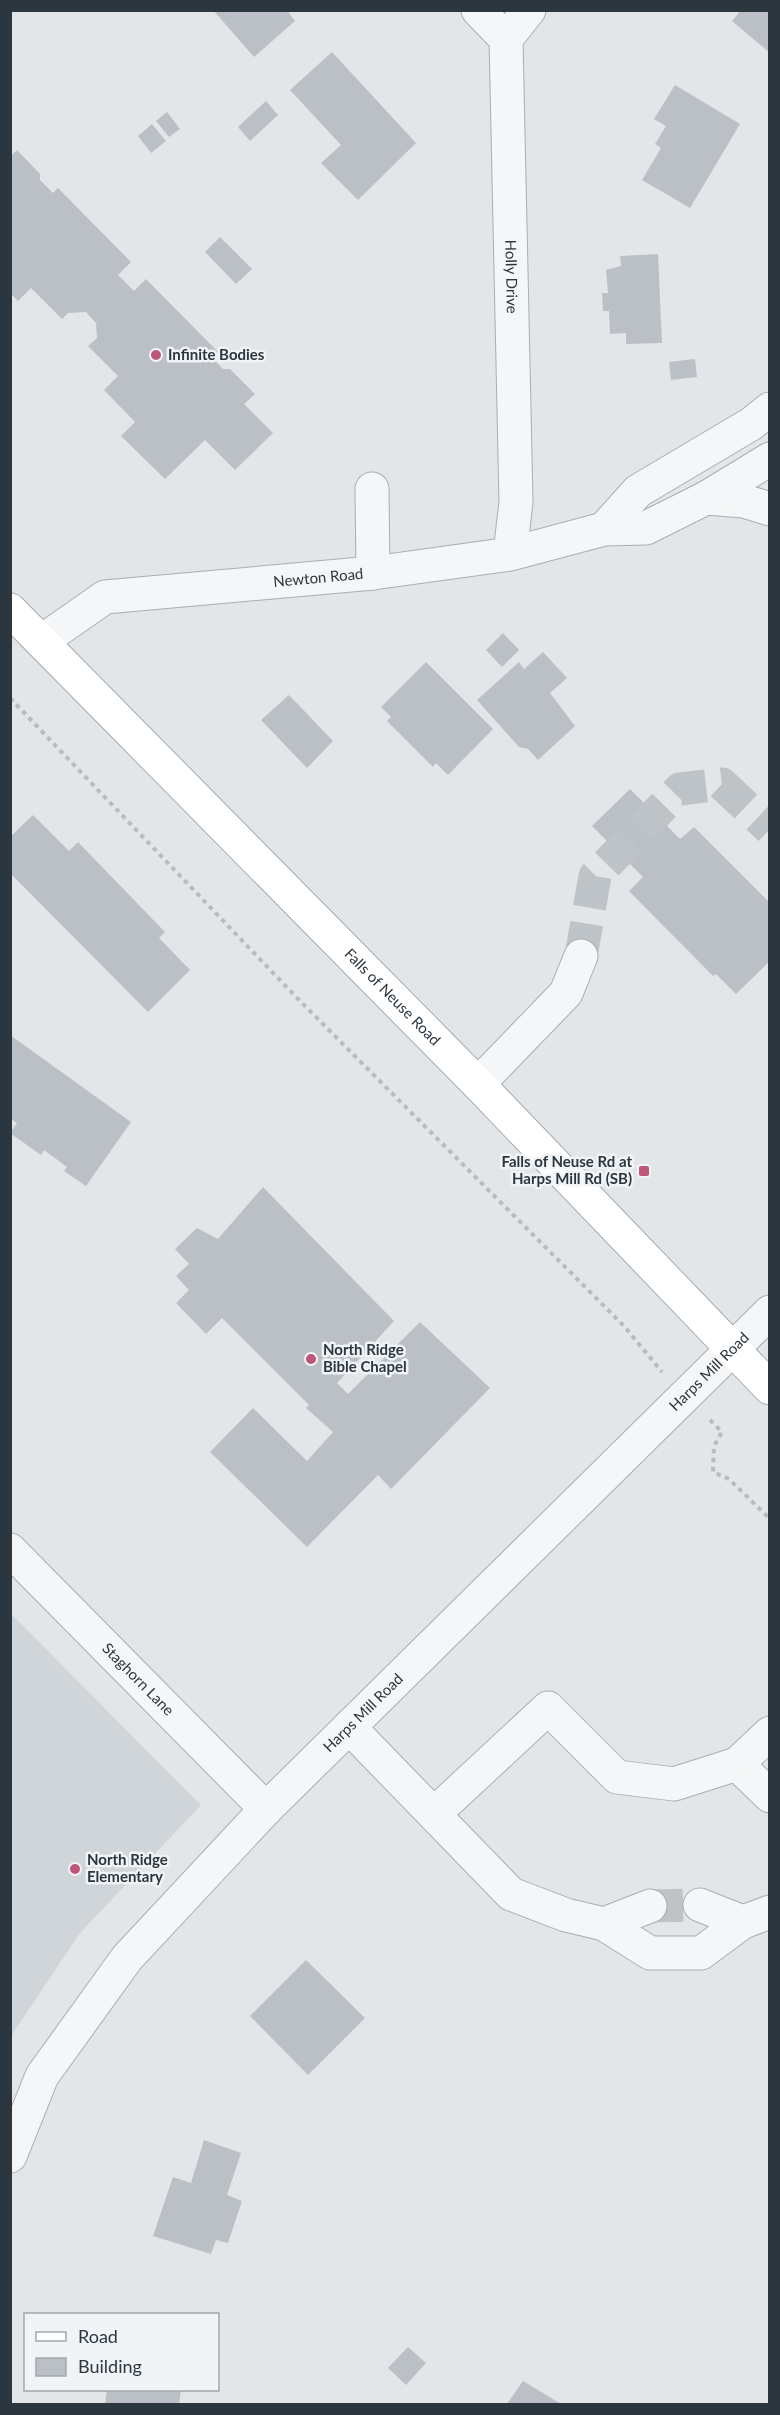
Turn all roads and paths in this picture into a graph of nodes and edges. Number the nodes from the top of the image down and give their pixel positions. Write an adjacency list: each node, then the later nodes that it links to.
1 (478, 10): 3 (street)
2 (529, 10): 3 (street)
3 (506, 39): 10 (street, Holly Drive)
4 (770, 409): 9 (street)
5 (770, 459): 7 (street, Newton Road)
6 (372, 489): 11 (street)
7 (706, 498): 8 (street); 9 (street, Newton Road)
8 (770, 509)
9 (604, 529): 10 (street, Newton Road)
10 (510, 554): 11 (street, Newton Road)
11 (373, 573): 13 (street, Newton Road)
12 (10, 610): 13 (main road, Falls of Neuse Road)
13 (42, 641): 16 (main road, Falls of Neuse Road)
14 (10, 698): 19 (path)
15 (580, 956): 16 (street)
16 (477, 1084): 18 (main road, Falls of Neuse Road)
17 (770, 1312): 18 (street, Harps Mill Road)
18 (733, 1350): 20 (main road, Falls of Neuse Road); 24 (street, Harps Mill Road)
19 (654, 1365)
20 (770, 1388)
21 (722, 1432): 22 (path)
22 (770, 1519)
23 (10, 1550): 28 (street, Staghorn Lane)
24 (349, 1727): 28 (street, Harps Mill Road); 29 (street)
25 (770, 1733): 26 (street)
26 (737, 1764): 27 (street); 29 (street)
27 (770, 1796)
28 (266, 1809): 34 (street, Harps Mill Road)
29 (434, 1814): 33 (street)
30 (699, 1914): 32 (street)
31 (651, 1915): 33 (street)
32 (756, 1917): 33 (street)
33 (604, 1924)
34 (10, 2156)

